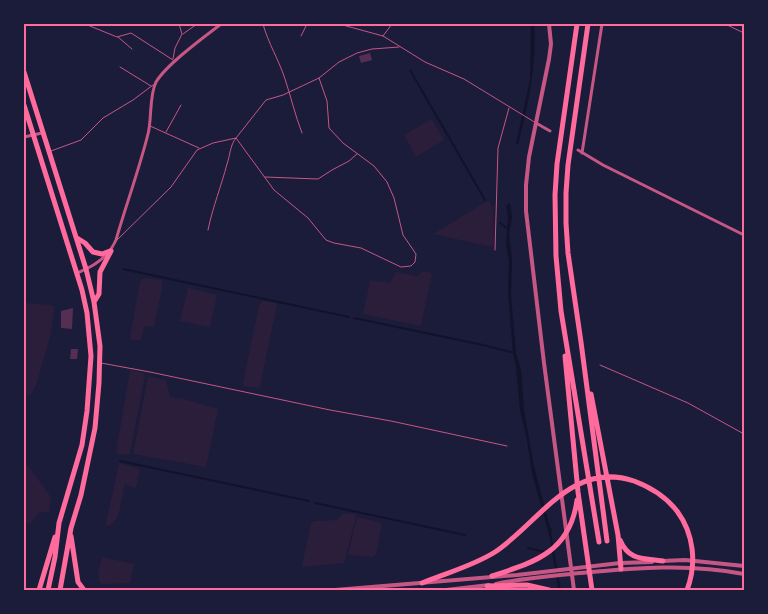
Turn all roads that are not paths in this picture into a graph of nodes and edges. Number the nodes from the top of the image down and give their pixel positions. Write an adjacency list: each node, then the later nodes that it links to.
1 (85, 24): 20 (lane)
2 (179, 24): 17 (lane)
3 (197, 24): 17 (lane)
4 (221, 24): 23 (street)
5 (263, 24): 29 (lane)
6 (307, 24): 18 (lane)
7 (339, 24): 15 (lane)
8 (356, 24): 15 (lane)
9 (392, 24): 19 (lane)
10 (549, 24): 33 (street)
11 (576, 24): 58 (main road)
12 (588, 24): 59 (main road)
13 (602, 24): 50 (street)
14 (725, 24): 16 (lane)
15 (357, 28): 19 (lane)
16 (744, 33)
17 (182, 34): 23 (lane)
18 (301, 36)
19 (383, 36): 21 (lane)
20 (117, 37): 22 (lane); 23 (lane)
21 (399, 47): 26 (lane); 32 (lane)
22 (132, 49)
23 (174, 61): 27 (street)
24 (120, 67): 28 (lane)
25 (24, 72): 38 (main road)
26 (319, 78): 29 (lane); 44 (lane)
27 (156, 83): 28 (lane); 34 (street)
28 (152, 86): 43 (lane)
29 (288, 92): 37 (lane); 41 (lane)
30 (24, 105): 39 (main road)
31 (181, 105): 36 (lane)
32 (509, 108): 33 (lane); 53 (lane)
33 (536, 123): 35 (street); 88 (street)
34 (150, 126): 36 (lane); 52 (street)
35 (550, 131)
36 (166, 132): 42 (lane)
37 (302, 132)
38 (42, 133): 39 (street); 43 (main road)
39 (32, 136): 40 (street); 45 (main road)
40 (24, 137)
41 (236, 138): 42 (lane); 48 (lane); 49 (lane)
42 (199, 148): 52 (lane)
43 (48, 152): 45 (lane); 46 (main road)
44 (358, 154): 48 (lane); 48 (lane)
45 (38, 155): 47 (main road)
46 (54, 167): 47 (main road); 51 (main road)
47 (43, 170): 56 (main road)
48 (264, 177)
49 (208, 230)
50 (744, 235)
51 (77, 238): 54 (main road); 55 (main road)
52 (116, 240): 54 (street)
53 (495, 250)
54 (111, 251): 55 (street); 57 (main road)
55 (86, 269): 56 (street); 57 (main road)
56 (77, 273): 65 (main road)
57 (94, 302): 60 (main road)
58 (561, 311): 64 (main road); 69 (main road)
59 (581, 342): 67 (main road); 68 (main road)
60 (101, 362): 63 (lane); 66 (main road)
61 (600, 365): 62 (lane)
62 (744, 434)
63 (507, 446)
64 (578, 492): 73 (main road); 76 (main road)
65 (59, 523): 79 (main road); 80 (main road)
66 (71, 528): 81 (main road); 82 (main road)
67 (618, 535): 70 (main road); 71 (main road)
68 (607, 541)
69 (599, 542)
70 (663, 561): 71 (street); 72 (street)
71 (620, 562): 73 (street); 74 (main road)
72 (744, 566)
73 (587, 569): 74 (street); 76 (street); 78 (street); 89 (main road)
74 (621, 569): 75 (street)
75 (744, 574)
76 (492, 576): 77 (street)
77 (422, 582): 85 (street); 90 (main road)
78 (487, 586): 86 (street); 87 (main road)
79 (39, 590)
80 (48, 590)
81 (60, 590)
82 (84, 590)
83 (242, 590): 84 (street)
84 (279, 590)
85 (335, 590)
86 (446, 590)
87 (547, 590)
88 (574, 590)
89 (592, 590)
90 (687, 590)

